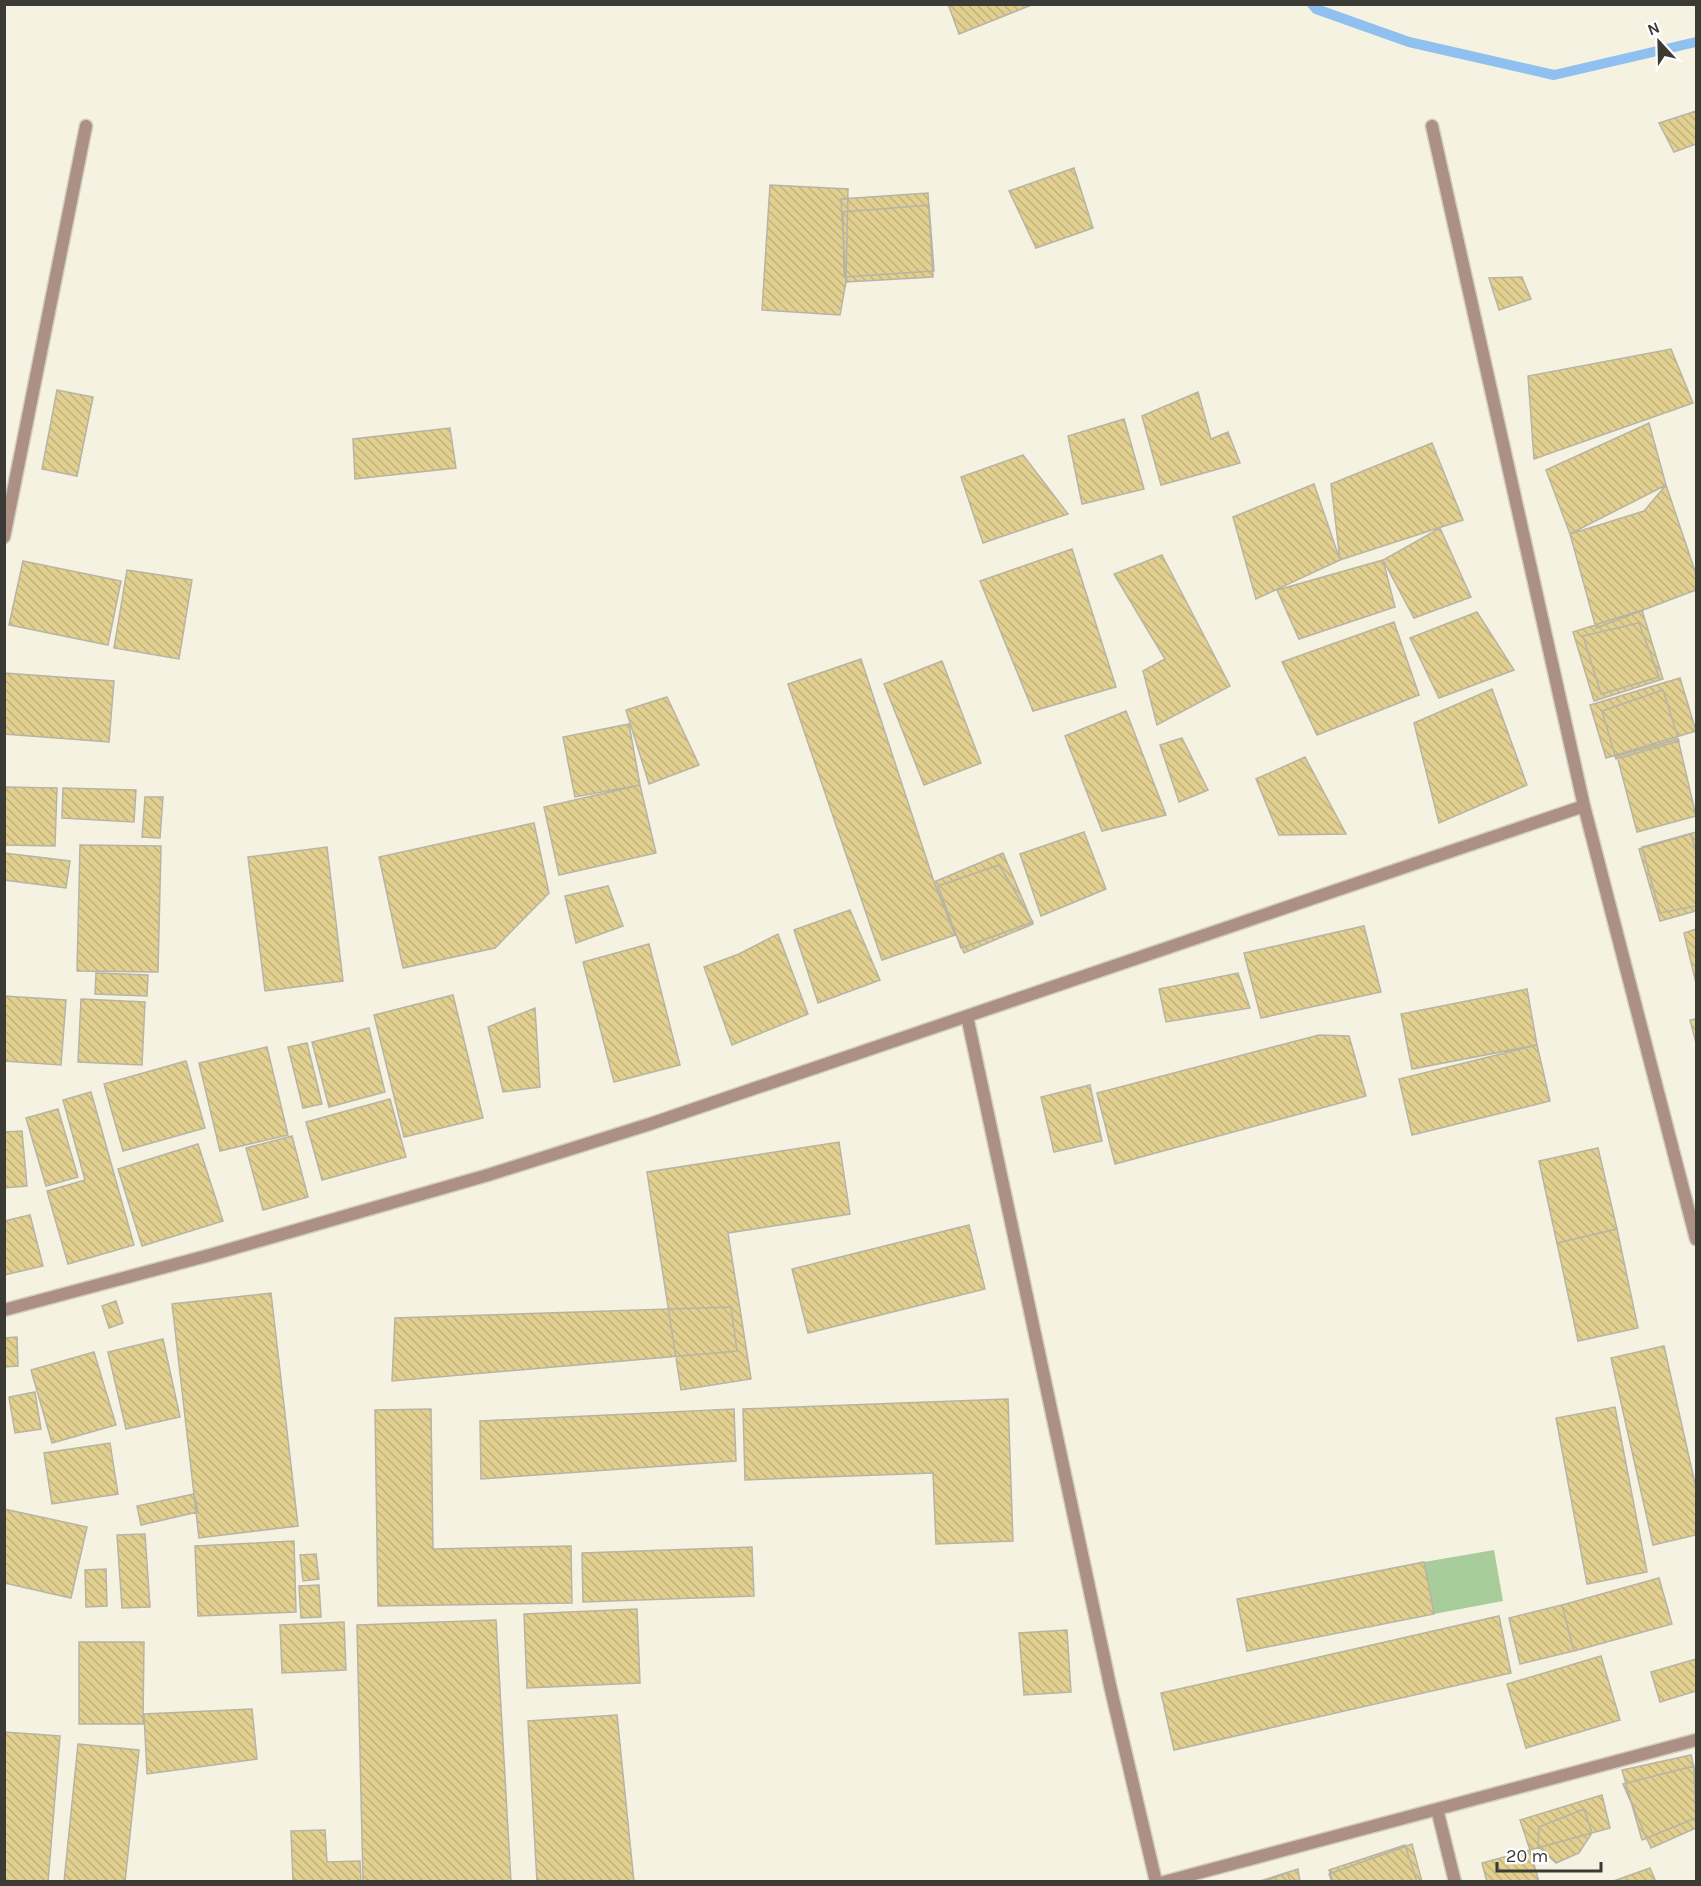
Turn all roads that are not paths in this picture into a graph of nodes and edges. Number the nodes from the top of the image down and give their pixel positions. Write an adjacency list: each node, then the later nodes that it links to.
1 (86, 126): 3 (street)
2 (1432, 126): 4 (street)
3 (4, 537)
4 (1584, 806): 5 (street); 6 (street)
5 (967, 1016): 7 (street); 10 (street)
6 (1696, 1239)
7 (4, 1310)
8 (1696, 1740): 9 (street)
9 (1437, 1809): 11 (street); 12 (street)
10 (1156, 1881)
11 (1164, 1881)
12 (1455, 1881)

